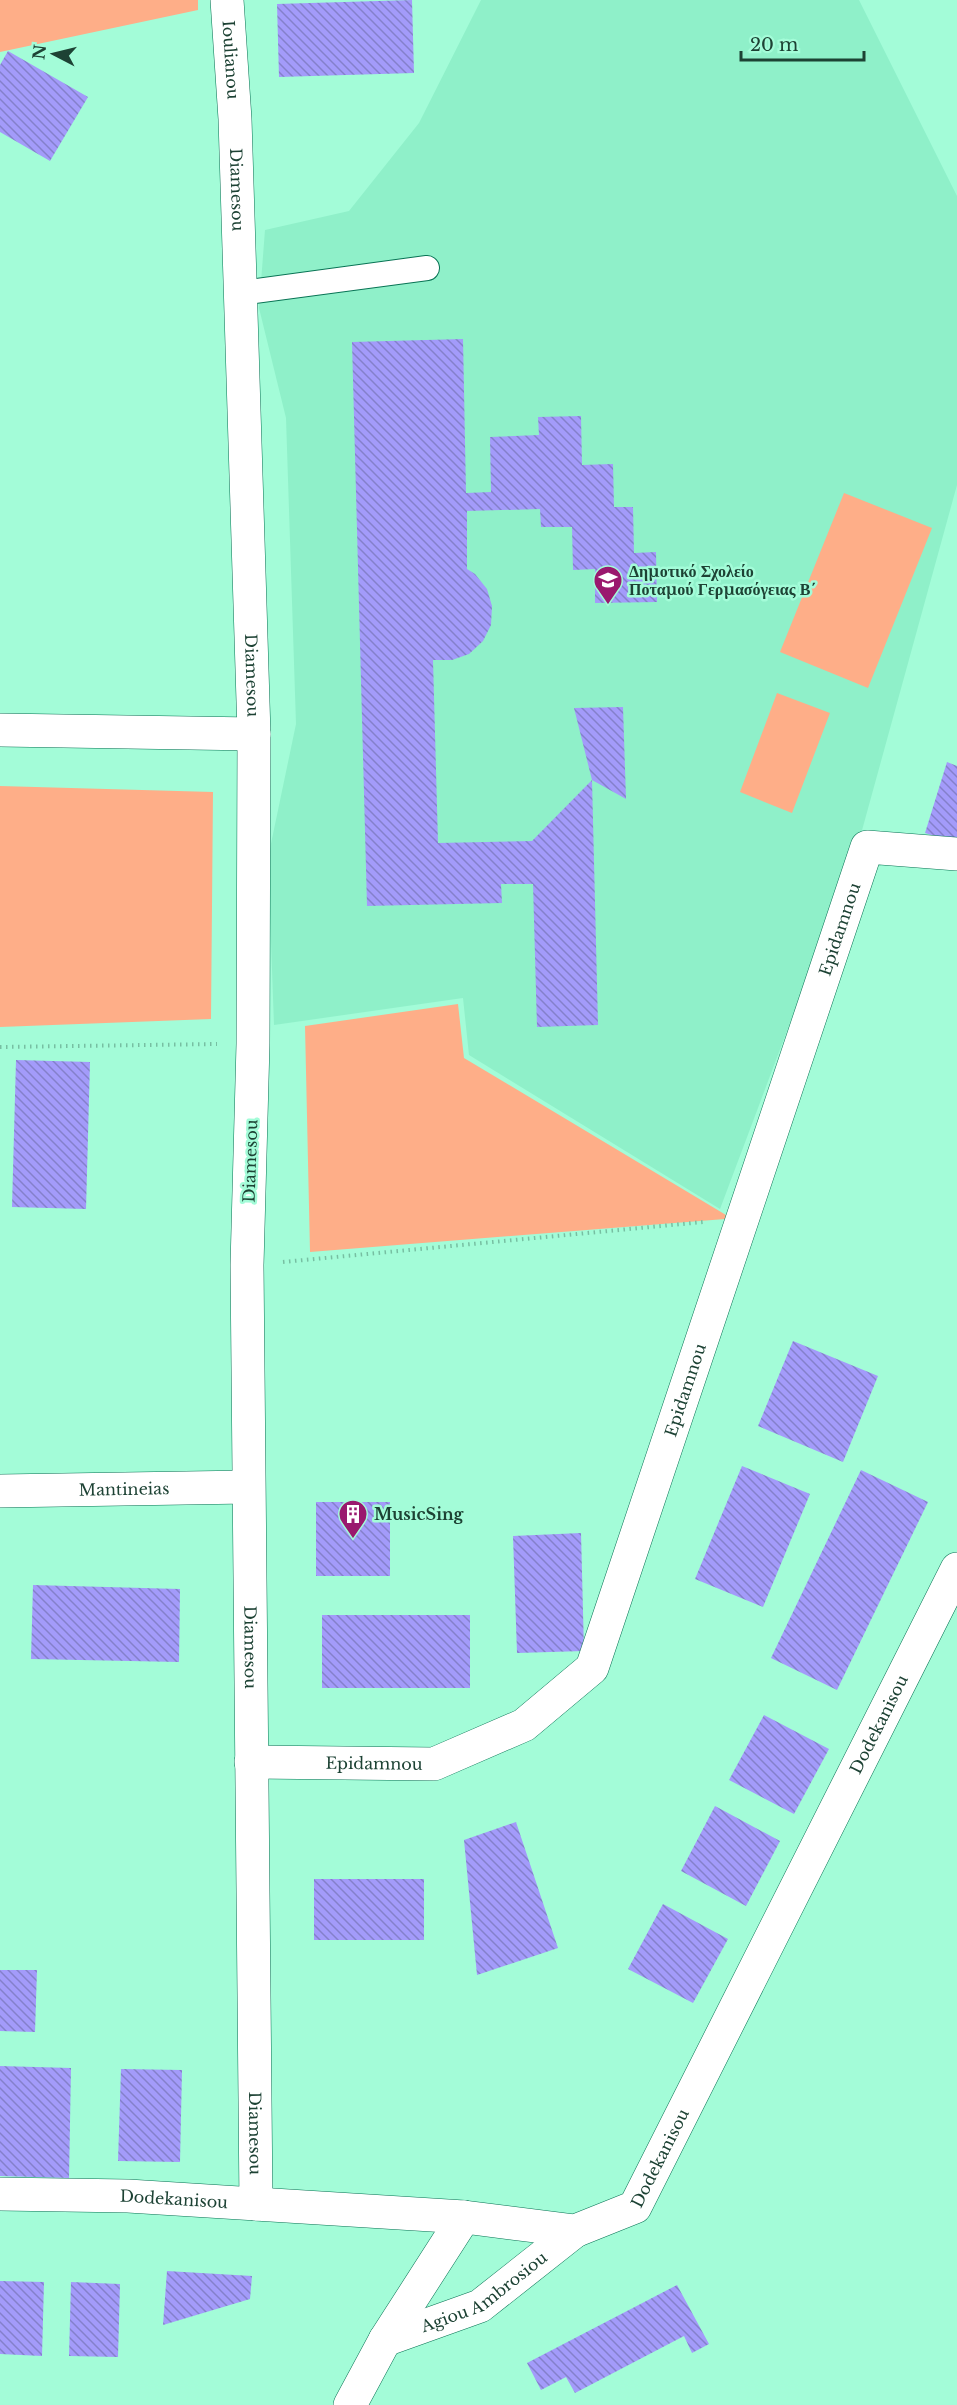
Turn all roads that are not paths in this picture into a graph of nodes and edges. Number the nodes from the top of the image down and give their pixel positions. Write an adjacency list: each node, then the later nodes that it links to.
1 (227, 0): 2 (street, Ioulianou)
2 (235, 119): 4 (street, Diamesou)
3 (427, 268): 4 (lane)
4 (240, 293): 6 (street, Diamesou)
5 (0, 730): 6 (street)
6 (254, 734): 8 (street, Diamesou)
7 (957, 854): 11 (street, Epidamnou)
8 (248, 1487): 9 (street, Mantineias); 11 (street, Diamesou)
9 (0, 1491)
10 (957, 1569): 15 (street, Dodekanisou)
11 (252, 1762): 13 (street, Diamesou)
12 (0, 2194): 13 (street, Dodekanisou)
13 (256, 2204): 14 (street, Dodekanisou)
14 (464, 2217): 15 (street, Dodekanisou); 16 (street, Agiou Ambrosiou)
15 (575, 2231): 16 (street, Agiou Ambrosiou)
16 (385, 2340): 17 (street, Agiou Ambrosiou)
17 (350, 2405)

